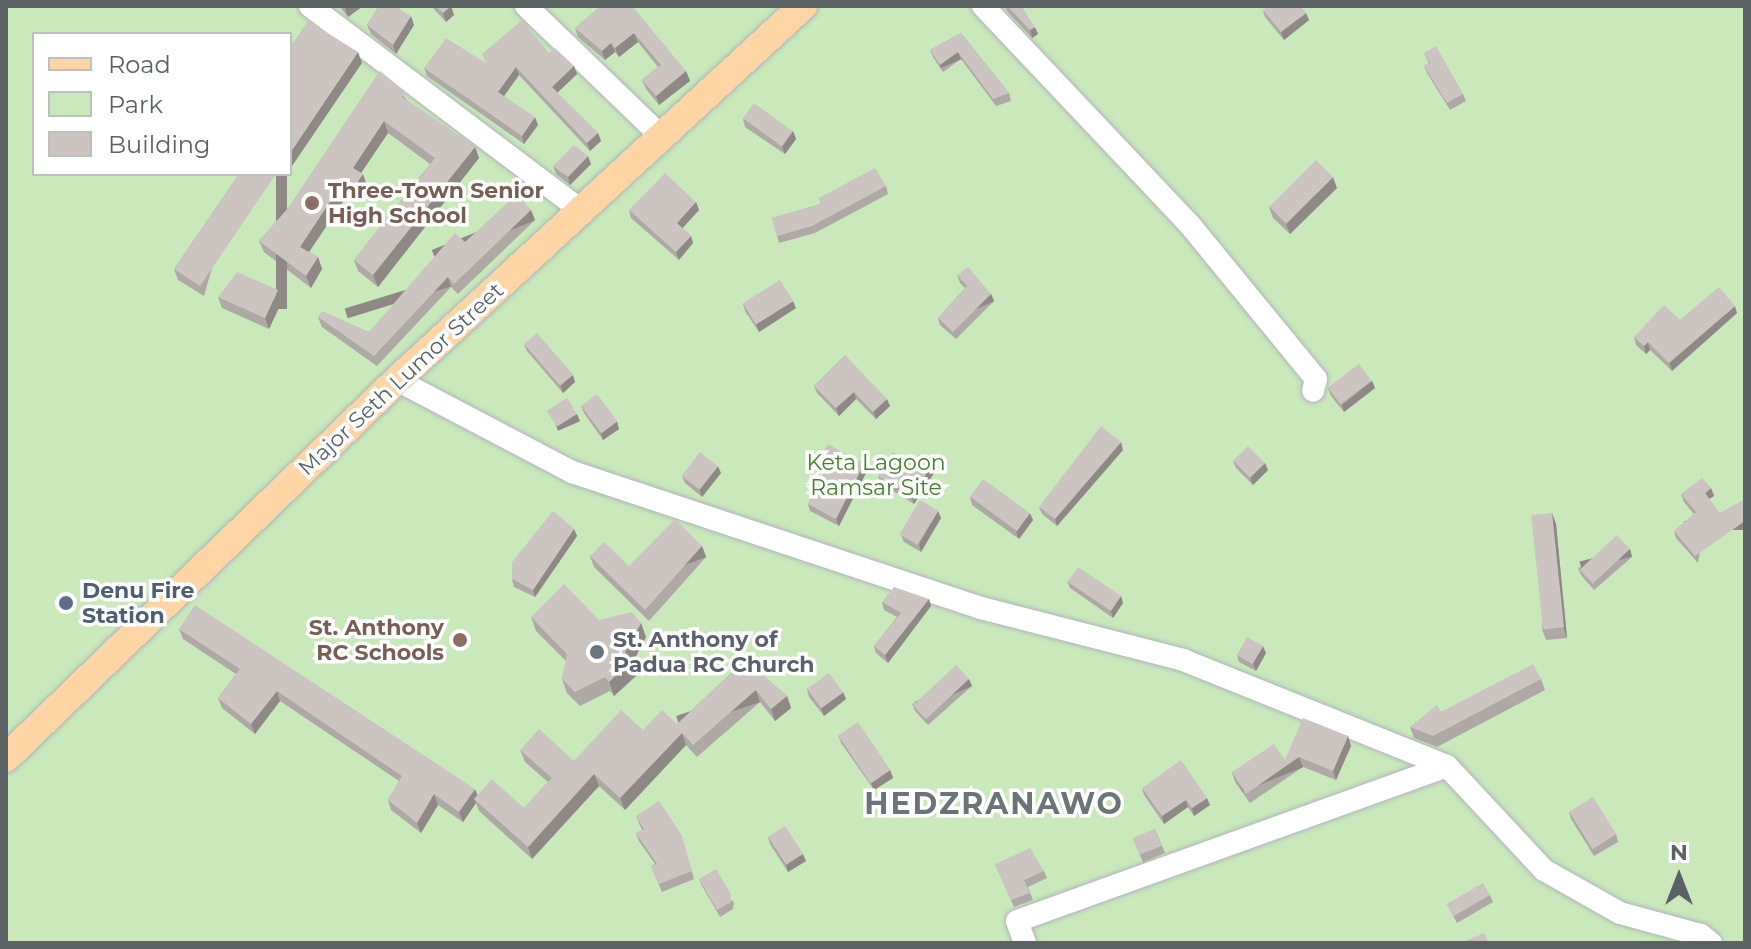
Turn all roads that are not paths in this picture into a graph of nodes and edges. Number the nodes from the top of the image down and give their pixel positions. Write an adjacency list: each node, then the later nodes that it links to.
1 (310, 6): 6 (street)
2 (526, 6): 5 (street)
3 (803, 6): 5 (main road, Major Seth Lumor Street)
4 (983, 6): 8 (street)
5 (662, 137): 6 (main road, Major Seth Lumor Street)
6 (582, 211): 7 (main road, Major Seth Lumor Street)
7 (397, 380): 9 (main road, Major Seth Lumor Street); 10 (street)
8 (1313, 391)
9 (6, 758)
10 (1447, 766): 11 (street); 12 (street)
11 (1025, 943)
12 (1711, 943)

